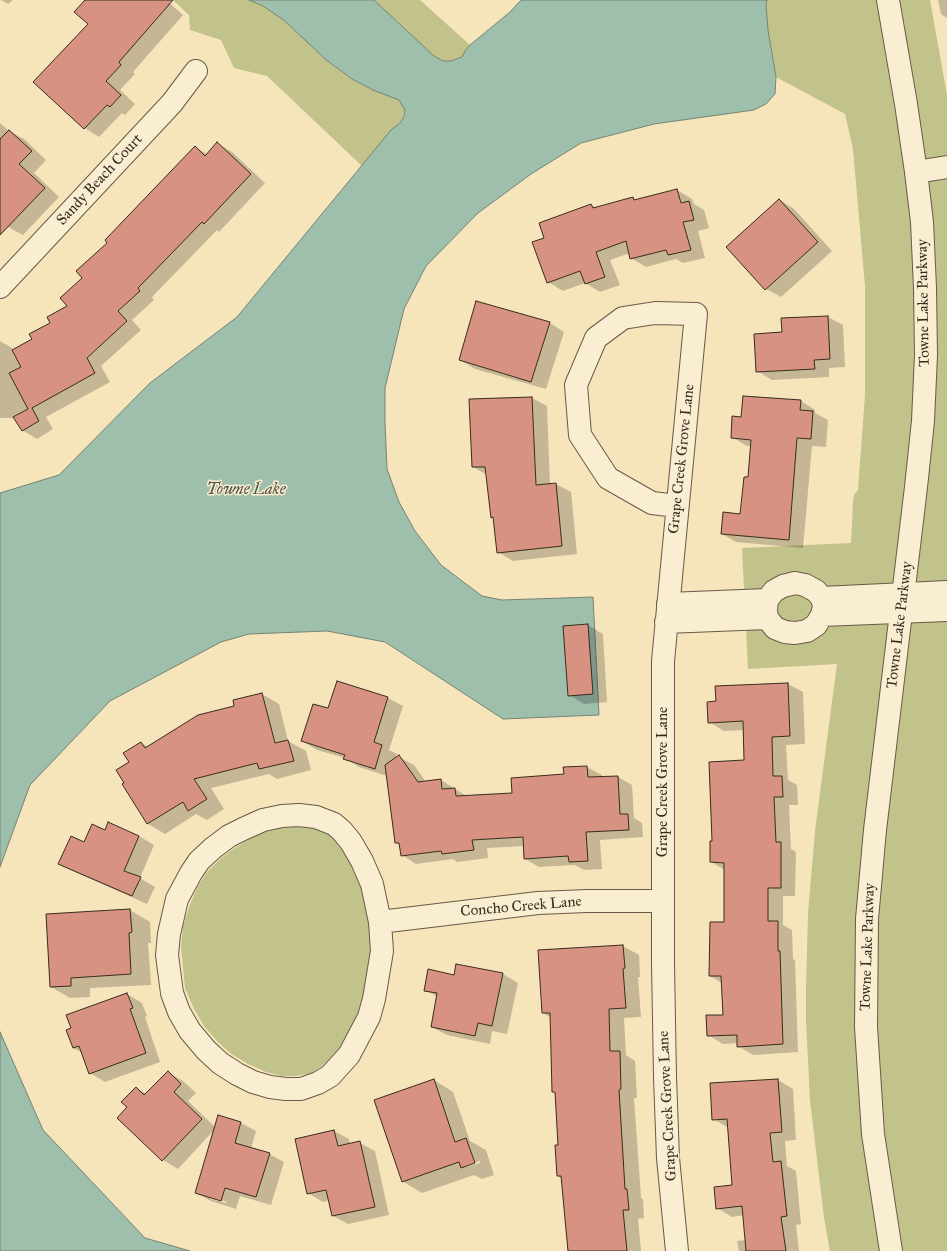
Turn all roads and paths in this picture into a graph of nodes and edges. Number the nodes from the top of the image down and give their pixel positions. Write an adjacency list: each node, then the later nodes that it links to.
1 (888, 0): 4 (street, Towne Lake Parkway)
2 (196, 71): 5 (street, Sandy Beach Court)
3 (947, 167): 4 (street)
4 (916, 172): 8 (street, Towne Lake Parkway)
5 (0, 287)
6 (677, 506): 6 (street, Grape Creek Grove Lane); 12 (street, Grape Creek Grove Lane)
7 (947, 592): 8 (street)
8 (903, 603): 9 (street); 11 (street); 16 (street, Towne Lake Parkway)
9 (822, 606): 10 (street); 10 (street)
10 (767, 609): 12 (street)
11 (947, 610)
12 (667, 613): 13 (street, Grape Creek Grove Lane)
13 (663, 900): 14 (street, Concho Creek Lane); 15 (street, Grape Creek Grove Lane)
14 (380, 922): 14 (street)
15 (677, 1251)
16 (890, 1251)

